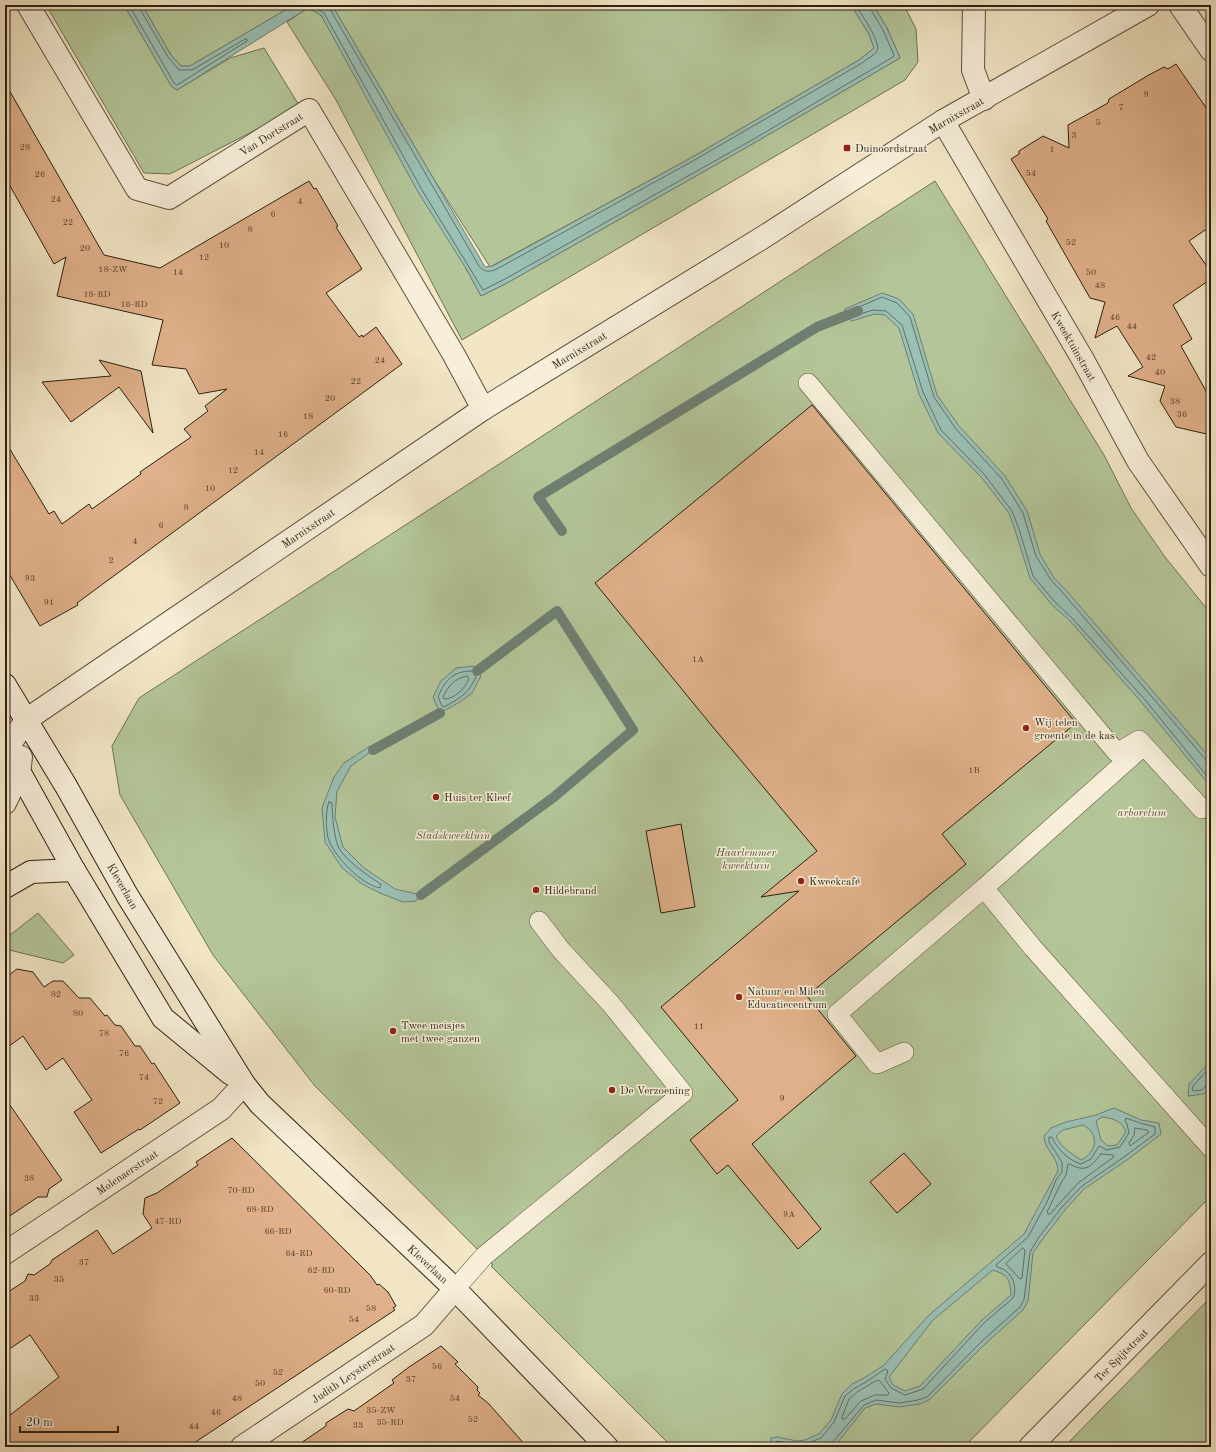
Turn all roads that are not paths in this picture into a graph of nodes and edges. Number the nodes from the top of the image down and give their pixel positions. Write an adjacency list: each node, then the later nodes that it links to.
1 (28, 5): 9 (street, Van Dortstraat)
2 (974, 5): 6 (street)
3 (1148, 5): 6 (street, Marnixstraat)
4 (1180, 5): 5 (street)
5 (1211, 50)
6 (984, 99): 7 (street, Marnixstraat)
7 (943, 121): 9 (street, Marnixstraat); 10 (street, Kweektuinstraat)
8 (808, 383): 13 (lane)
9 (483, 409): 12 (street, Marnixstraat)
10 (1211, 566)
11 (5, 685): 12 (street, Kleverlaan)
12 (26, 720): 14 (street); 15 (street); 23 (street, Kleverlaan)
13 (1144, 746): 17 (lane); 20 (lane)
14 (6, 749): 15 (street, Kleverlaan)
15 (19, 774): 16 (street); 18 (street, Kleverlaan)
16 (5, 803)
17 (1202, 809)
18 (74, 870): 19 (street); 23 (street, Kleverlaan)
19 (5, 887)
20 (984, 888): 22 (lane); 24 (lane)
21 (539, 921): 27 (lane)
22 (904, 1052)
23 (244, 1084): 25 (street, Molenaerstraat); 27 (street, Kleverlaan)
24 (1211, 1148)
25 (5, 1253)
26 (1211, 1263): 30 (street, Ter Spijtstraat)
27 (455, 1289): 28 (street, Judith Leysterstraat); 29 (street, Kleverlaan)
28 (242, 1447)
29 (607, 1447)
30 (1030, 1447)

